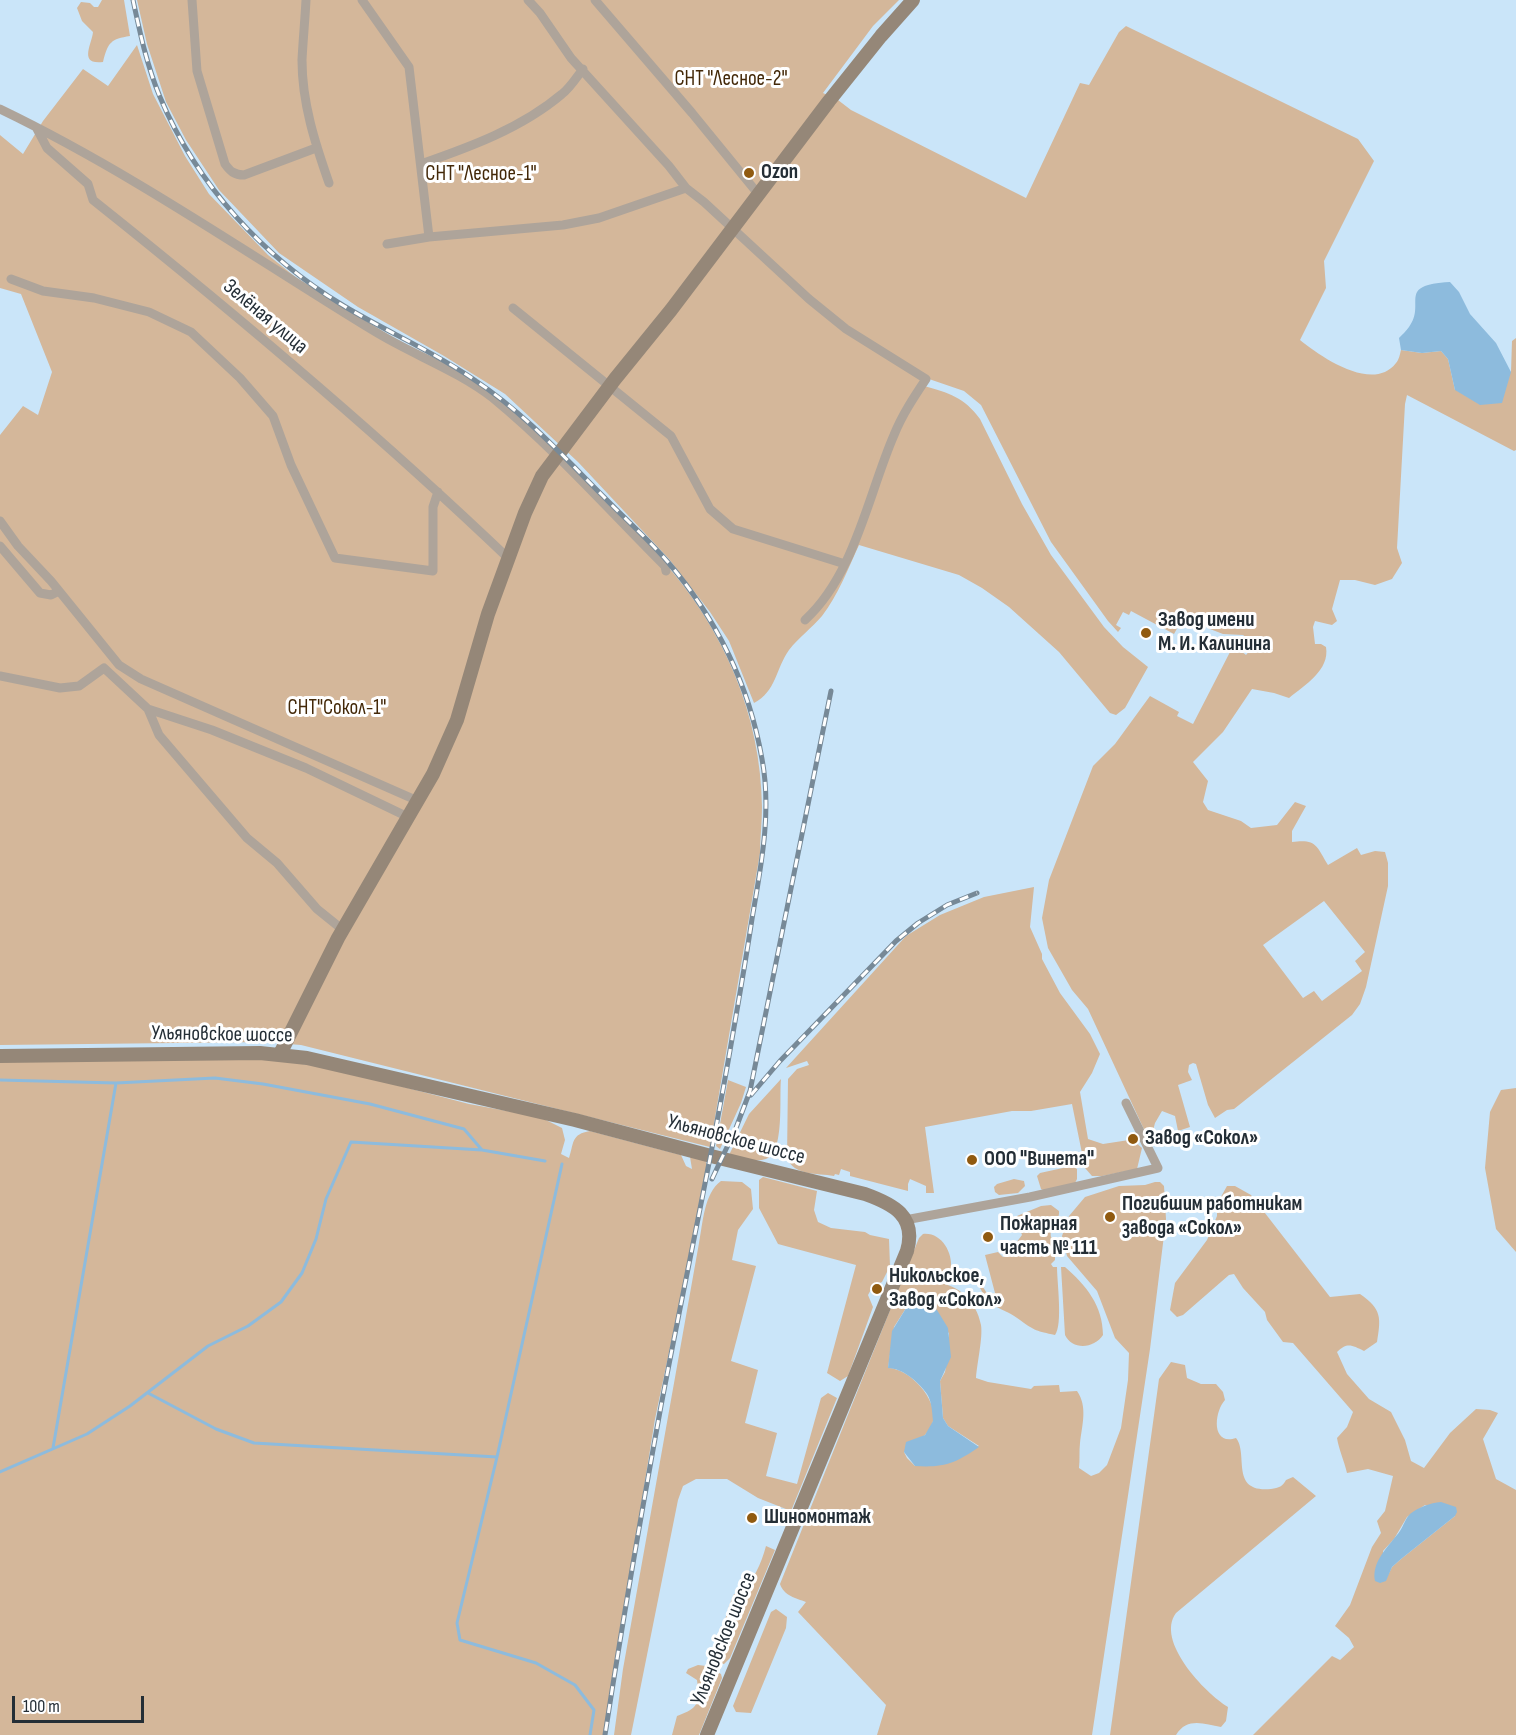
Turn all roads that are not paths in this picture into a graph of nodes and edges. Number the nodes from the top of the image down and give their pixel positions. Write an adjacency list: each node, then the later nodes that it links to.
1 (192, 0): 10 (street)
2 (306, 0): 10 (street)
3 (362, 0): 11 (street)
4 (528, 0): 7 (street)
5 (595, 0): 14 (street)
6 (913, 0): 14 (main road)
7 (583, 69): 11 (street); 13 (street)
8 (0, 110): 9 (street)
9 (36, 127): 21 (street); 22 (street, Зелёная улица)
10 (316, 148): 12 (street)
11 (421, 164): 16 (street)
12 (329, 183)
13 (686, 188): 15 (street); 16 (street)
14 (759, 195): 15 (main road)
15 (731, 229): 20 (main road); 26 (street)
16 (429, 237): 17 (street)
17 (387, 244)
18 (11, 279): 22 (street)
19 (513, 308): 20 (street)
20 (610, 386): 21 (main road); 26 (street)
21 (556, 456): 25 (main road); 27 (street)
22 (438, 492): 25 (street, Зелёная улица)
23 (0, 521): 28 (street)
24 (0, 546): 28 (street)
25 (508, 558): 32 (main road)
26 (845, 564): 29 (street)
27 (666, 571)
28 (59, 591): 32 (street)
29 (805, 620)
30 (0, 676): 31 (street)
31 (148, 709): 33 (street); 34 (street)
32 (418, 801): 33 (main road)
33 (408, 817): 34 (main road)
34 (343, 930): 35 (main road)
35 (280, 1054): 36 (main road, Ульяновское шоссе); 38 (main road, Ульяновское шоссе)
36 (0, 1056)
37 (1126, 1103): 38 (street)
38 (905, 1220): 39 (main road, Ульяновское шоссе)
39 (707, 1735)

